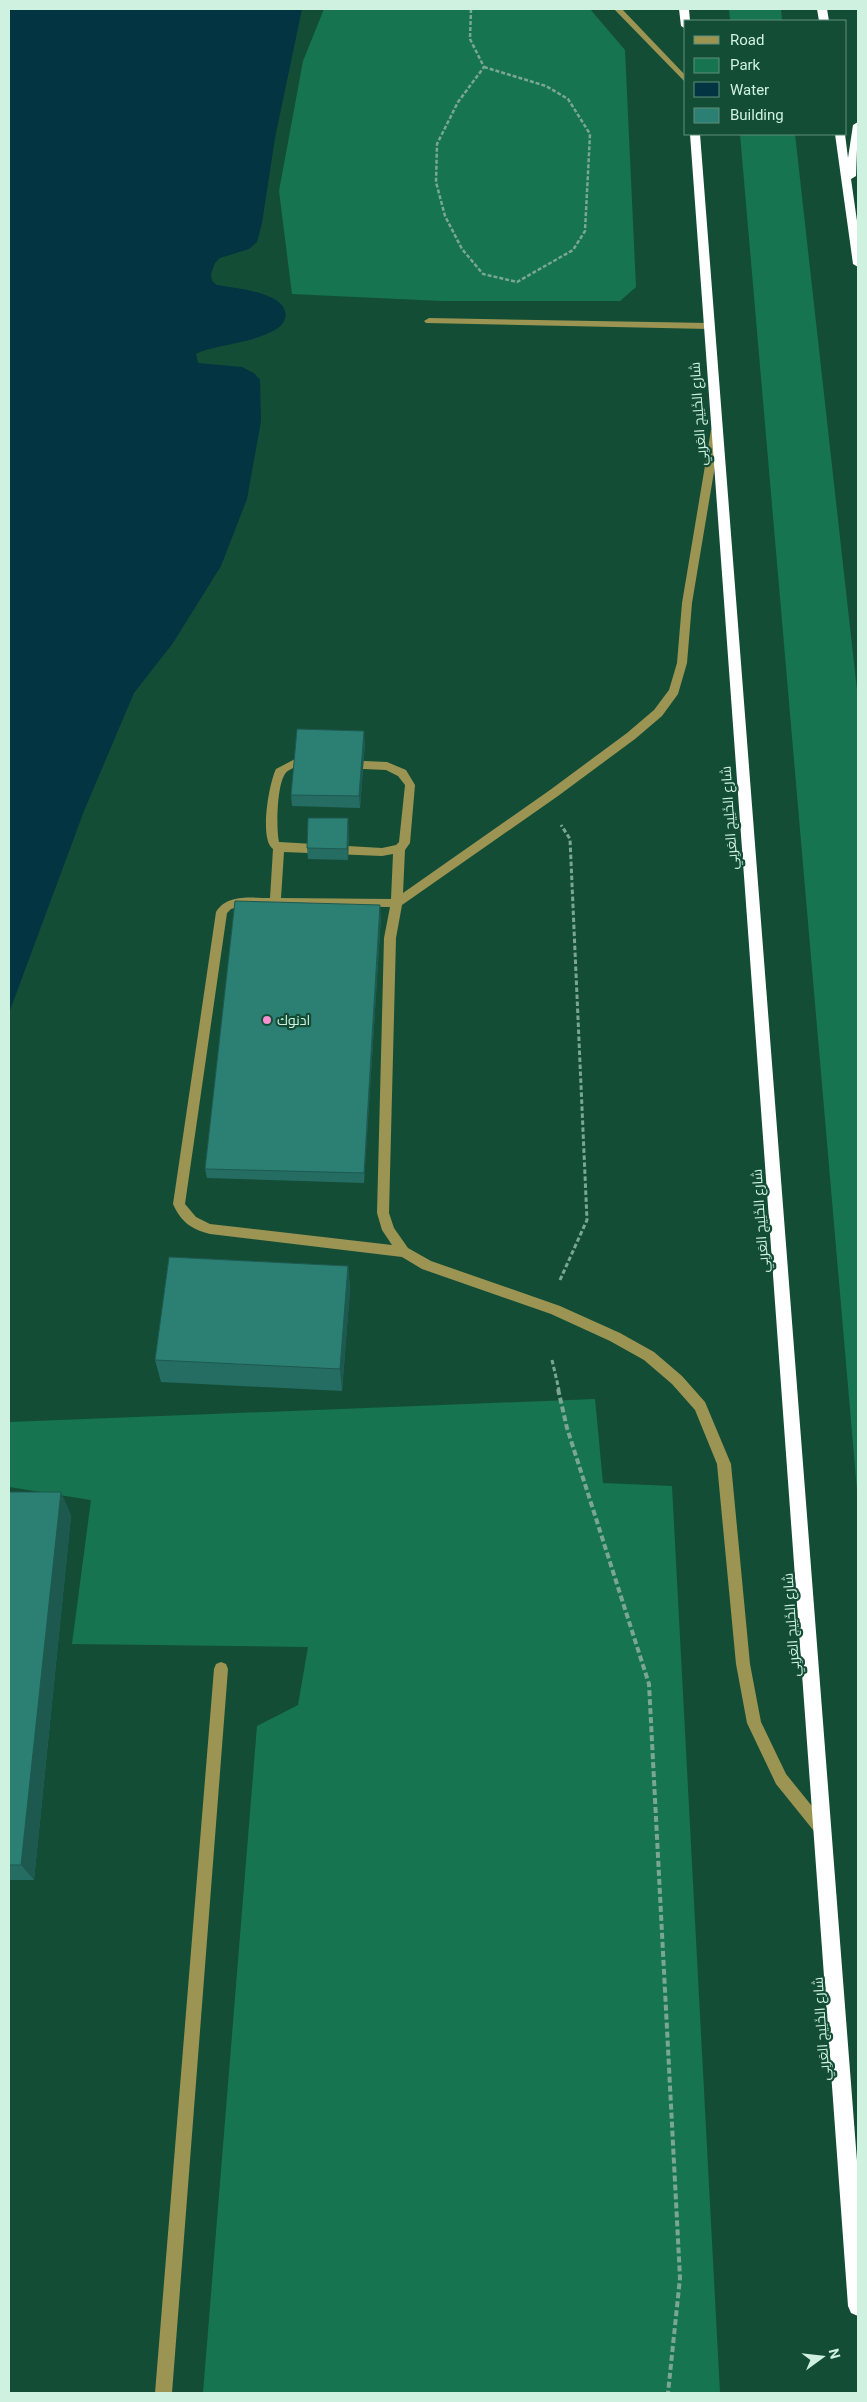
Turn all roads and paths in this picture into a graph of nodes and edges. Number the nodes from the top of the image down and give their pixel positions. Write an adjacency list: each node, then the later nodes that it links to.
1 (471, 9): 3 (path)
2 (618, 9): 4 (street)
3 (484, 67): 3 (path)
4 (684, 79)
5 (858, 125): 8 (highway)
6 (695, 135): 11 (highway, شارع الخَلِيج العَربِي)
7 (840, 135): 8 (highway)
8 (848, 192): 9 (highway)
9 (858, 264)
10 (429, 321): 11 (street)
11 (708, 326): 12 (highway, شارع الخَلِيج العَربِي)
12 (716, 428): 17 (street); 22 (highway, شارع الخَلِيج العَربِي)
13 (558, 820): 19 (path)
14 (279, 847): 15 (street); 15 (street); 16 (street)
15 (399, 849): 17 (street)
16 (275, 902): 17 (street); 18 (street)
17 (397, 903): 18 (street)
18 (404, 1252): 22 (street)
19 (559, 1280)
20 (552, 1360): 25 (path)
21 (221, 1669): 24 (street)
22 (824, 1834): 23 (highway, شارع الخَلِيج العَربِي)
23 (858, 2306)
24 (163, 2393)
25 (668, 2393)

